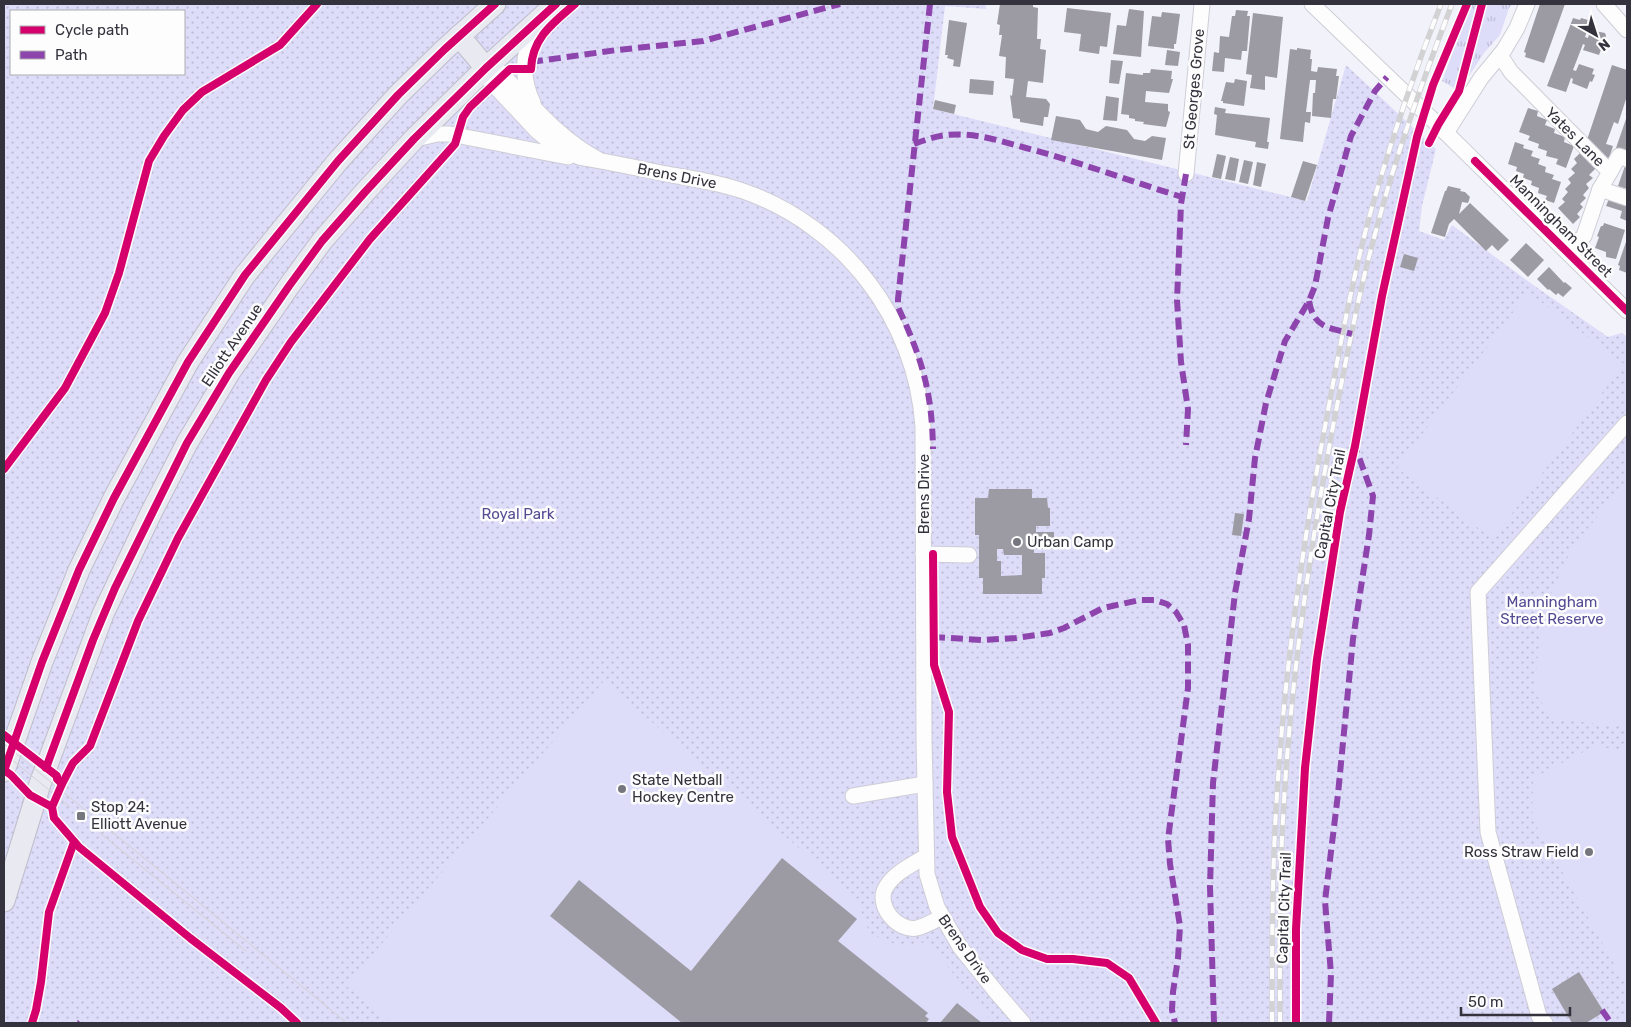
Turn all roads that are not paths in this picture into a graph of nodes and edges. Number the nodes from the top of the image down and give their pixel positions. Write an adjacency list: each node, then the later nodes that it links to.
1 (496, 4): 9 (highway, Elliott Avenue)
2 (557, 4): 11 (highway, Elliott Avenue); 12 (street)
3 (1202, 4): 18 (street, St Georges Grove)
4 (1312, 4): 7 (street, Manningham Street)
5 (1527, 4): 10 (street)
6 (1604, 4): 8 (street)
7 (1329, 10): 13 (street, Manningham Street)
8 (1627, 30)
9 (459, 36): 11 (highway); 26 (highway, Elliott Avenue)
10 (1500, 55): 13 (street); 17 (street, Yates Lane)
11 (486, 68): 12 (street, Brens Drive); 14 (highway, Elliott Avenue); 16 (street, Brens Drive)
12 (538, 112): 16 (street, Brens Drive)
13 (1446, 133): 21 (street, Manningham Street)
14 (414, 139): 16 (street); 30 (highway, Elliott Avenue)
15 (1627, 159): 17 (street)
16 (595, 160): 24 (street, Brens Drive)
17 (1610, 172): 19 (street, Yates Lane)
18 (1186, 174)
19 (1600, 189): 20 (street); 21 (street, Yates Lane)
20 (1627, 198)
21 (1568, 252): 22 (street, Manningham Street)
22 (1627, 311)
23 (1627, 423): 33 (street)
24 (923, 554): 25 (street); 27 (street, Brens Drive)
25 (969, 555)
26 (4, 771)
27 (925, 784): 28 (street); 29 (street, Brens Drive)
28 (853, 796)
29 (926, 856): 31 (street, Brens Drive); 31 (street)
30 (4, 901)
31 (942, 917): 32 (street, Brens Drive)
32 (1023, 1023)
33 (1545, 1023)

